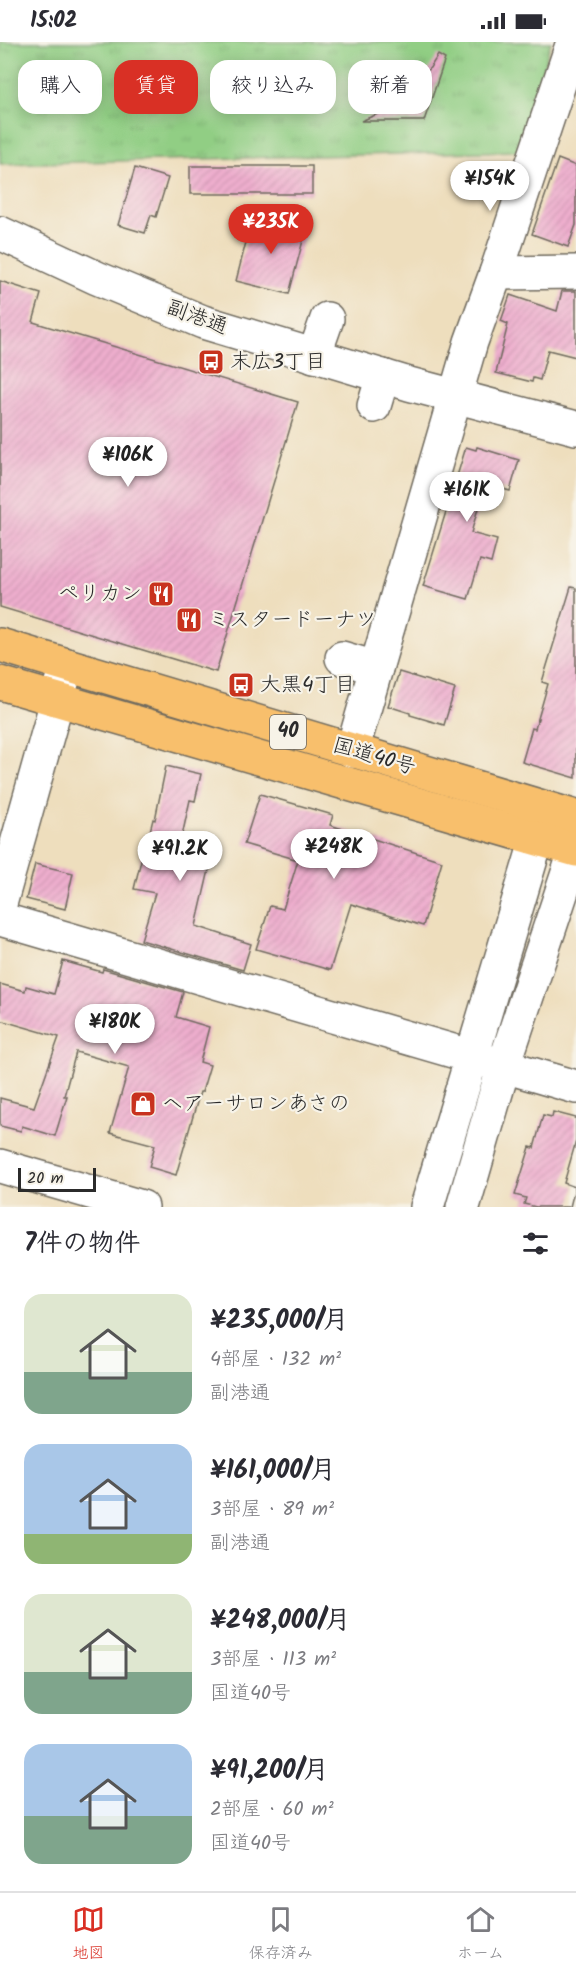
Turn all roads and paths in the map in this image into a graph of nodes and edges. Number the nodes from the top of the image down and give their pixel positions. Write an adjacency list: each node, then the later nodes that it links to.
1 (573, 42): 4 (street)
2 (0, 233): 6 (street, 副港通)
3 (576, 272): 4 (street)
4 (496, 273): 7 (street)
5 (327, 319): 6 (street)
6 (315, 356): 7 (street, 副港通)
7 (454, 396): 8 (street, 副港通); 12 (street)
8 (576, 428)
9 (0, 645): 11 (highway, 国道40号 / 40)
10 (342, 658): 12 (street)
11 (67, 665): 14 (street); 15 (highway, 国道40号 / 40)
12 (376, 668): 15 (street)
13 (0, 683): 14 (highway, 国道40号 / 40)
14 (57, 700): 16 (highway, 国道40号 / 40); 18 (street)
15 (352, 751): 16 (highway, 国道40号 / 40)
16 (553, 822): 17 (highway, 国道40号 / 40); 20 (street)
17 (576, 850): 21 (street)
18 (0, 904)
19 (0, 919): 20 (street)
20 (472, 1056): 21 (street); 26 (street)
21 (504, 1065): 22 (street); 27 (street)
22 (576, 1087)
23 (0, 1166): 24 (street)
24 (67, 1197): 25 (street)
25 (142, 1207)
26 (427, 1207)
27 (463, 1207)

